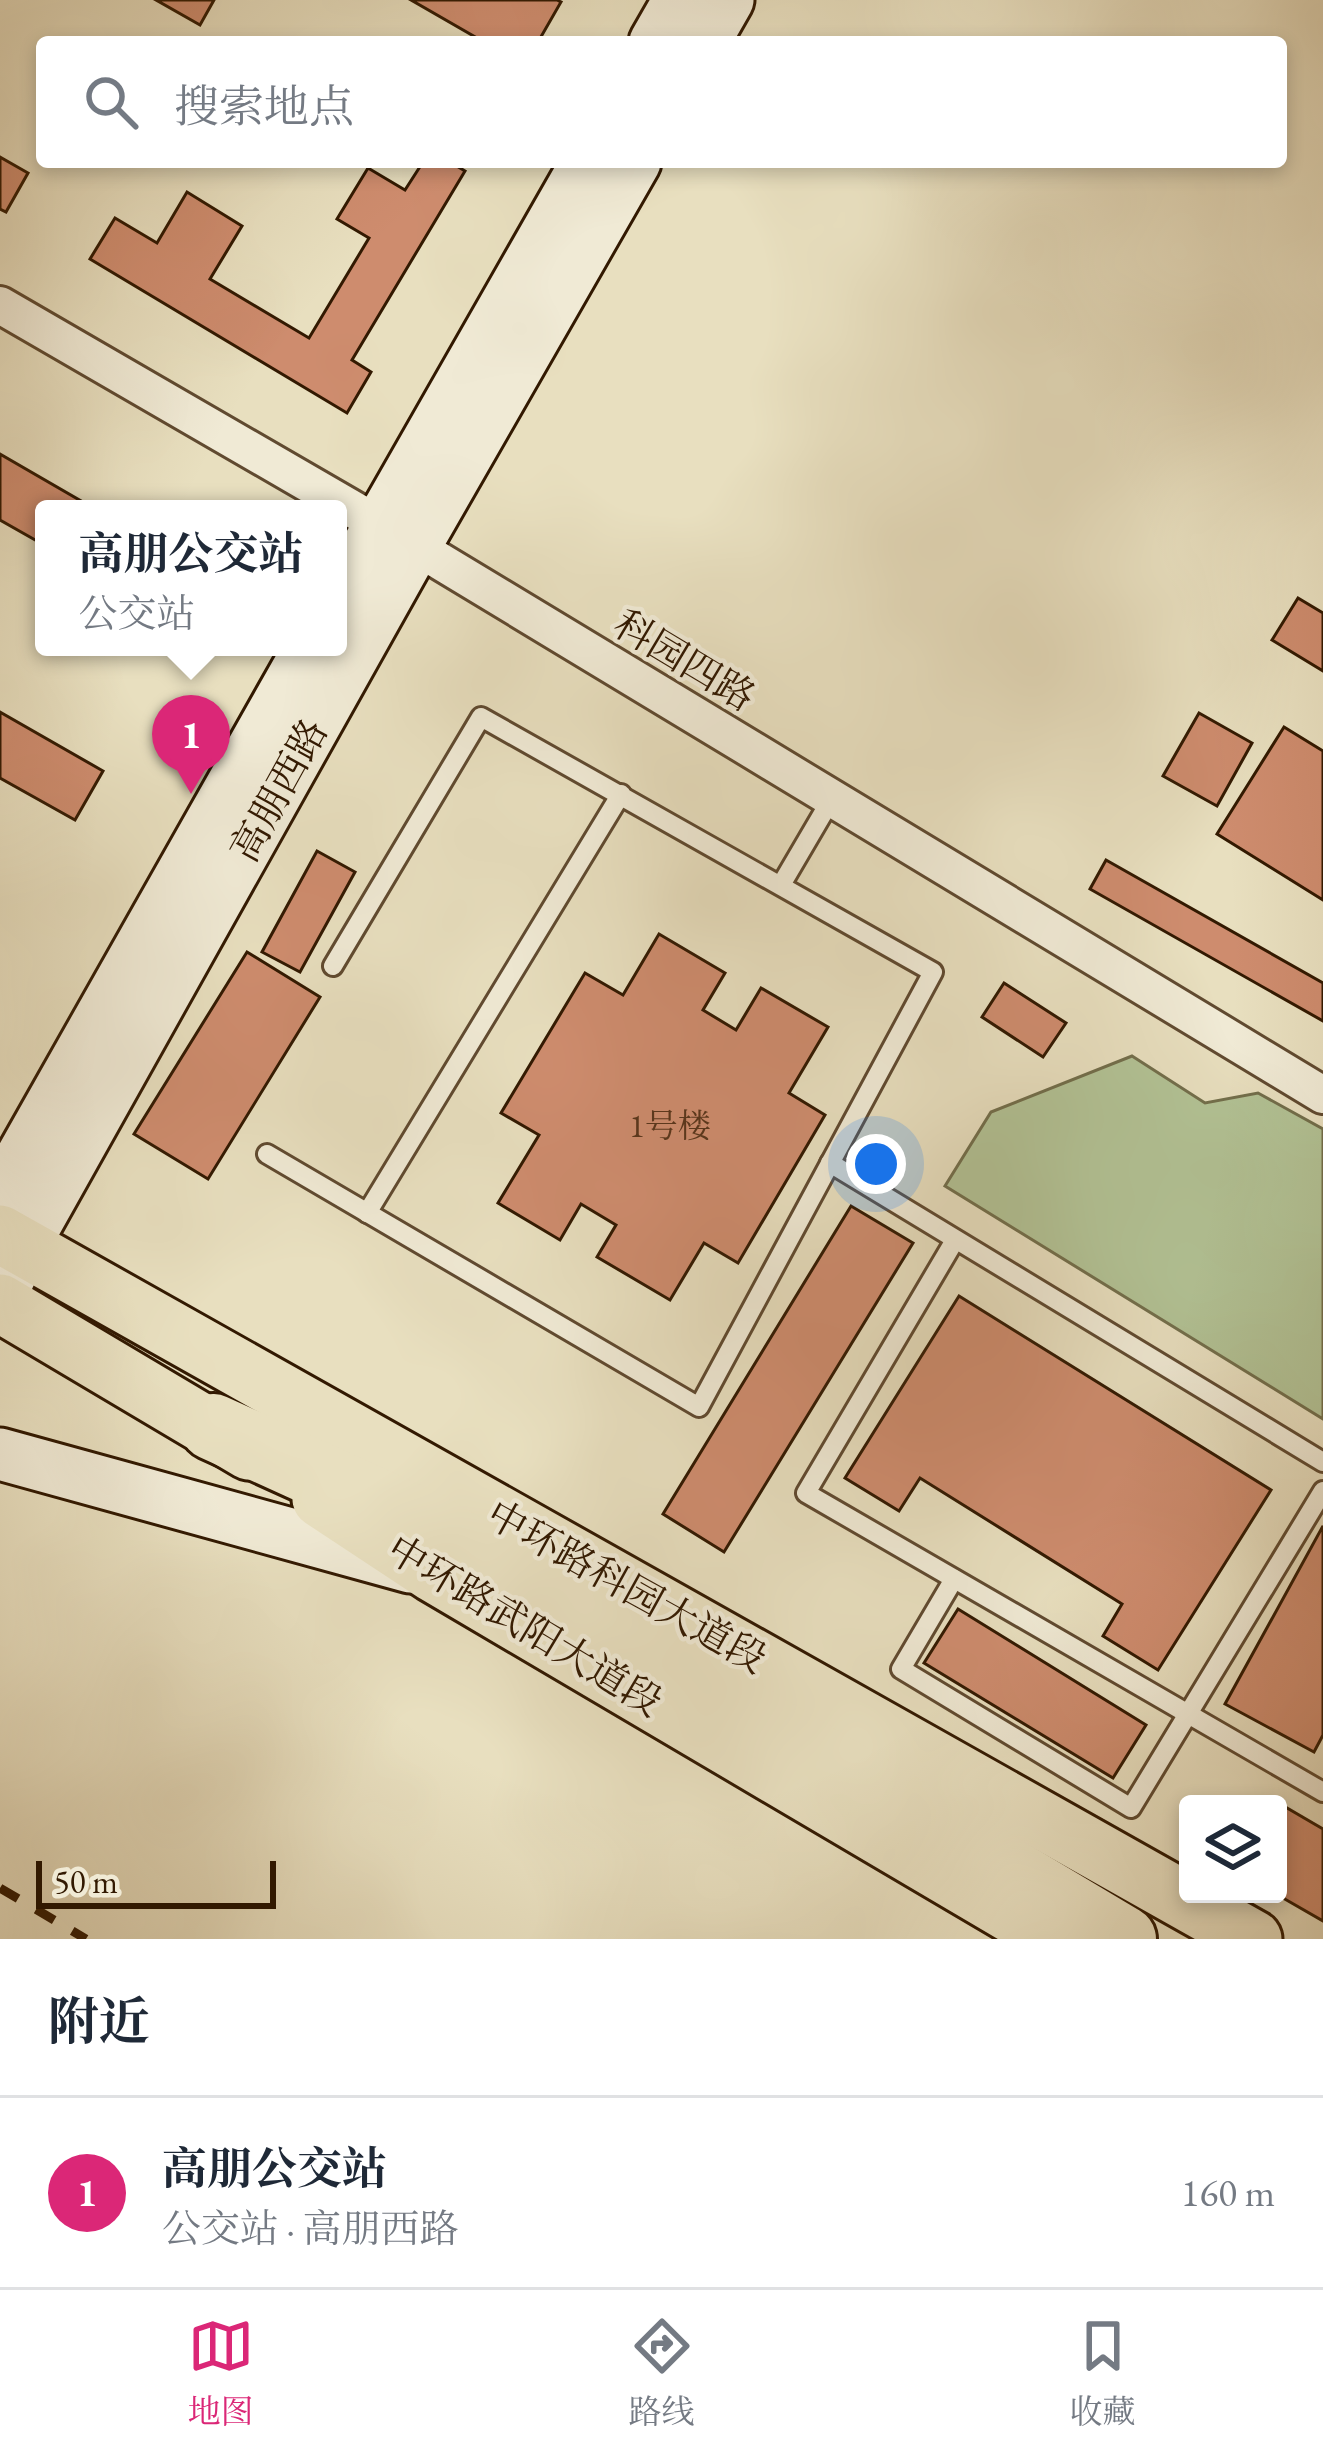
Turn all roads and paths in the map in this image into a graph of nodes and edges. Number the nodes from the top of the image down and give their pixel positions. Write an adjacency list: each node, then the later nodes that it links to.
1 (680, 0): 3 (street)
2 (728, 0): 4 (street)
3 (659, 36)
4 (707, 36)
5 (584, 168): 10 (street, 高朋西路)
6 (631, 168): 10 (street, 高朋西路)
7 (0, 305): 8 (street, 科园四路)
8 (337, 500)
9 (347, 506): 10 (street, 科园四路)
10 (398, 535): 11 (street, 高朋西路); 12 (street, 高朋西路); 16 (street, 科园四路)
11 (347, 589)
12 (347, 628)
13 (305, 656): 22 (street, 高朋西路)
14 (332, 656): 24 (street, 高朋西路)
15 (621, 794): 17 (lane); 18 (lane); 23 (lane)
16 (832, 798): 17 (lane); 19 (street, 科园四路)
17 (781, 885): 21 (lane)
18 (333, 966)
19 (1323, 1095)
20 (267, 1154): 23 (lane)
21 (830, 1163): 23 (lane); 25 (lane)
22 (0, 1195)
23 (367, 1213)
24 (11, 1240): 26 (street, 高朋西路); 37 (main road, 中环路科园大道段)
25 (955, 1240): 29 (lane); 32 (lane)
26 (0, 1300): 27 (main road)
27 (213, 1427): 31 (highway)
28 (0, 1454): 31 (street)
29 (1323, 1462)
30 (1323, 1491): 33 (lane)
31 (431, 1549): 35 (main road, 中环路武阳大道段); 36 (highway)
32 (954, 1579): 33 (lane); 33 (lane)
33 (1189, 1714): 34 (lane)
34 (1323, 1792)
35 (1054, 1939)
36 (1124, 1939)
37 (1253, 1939)

